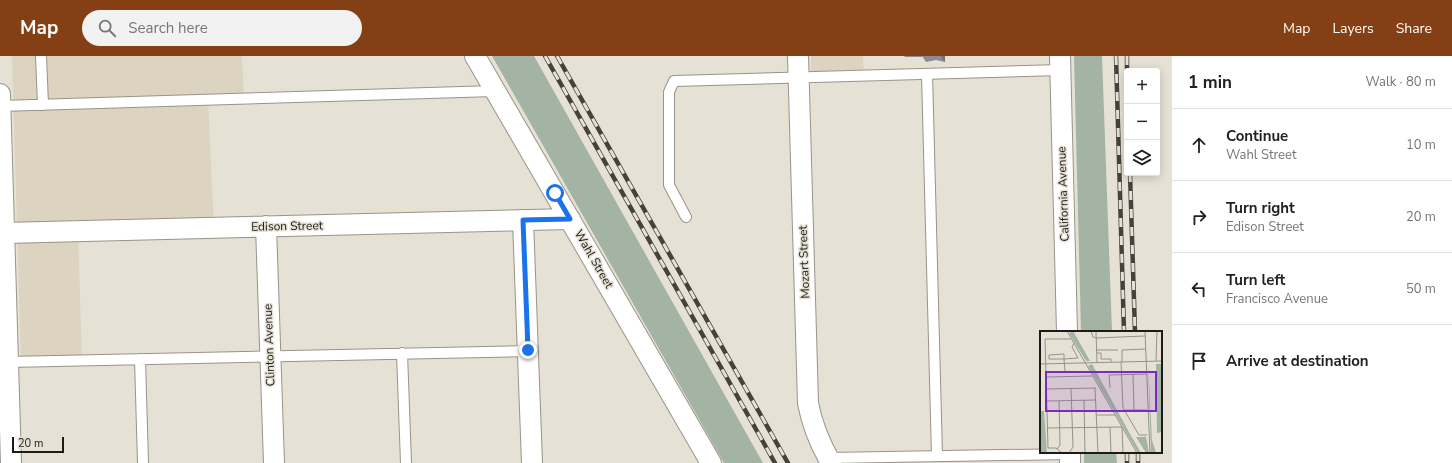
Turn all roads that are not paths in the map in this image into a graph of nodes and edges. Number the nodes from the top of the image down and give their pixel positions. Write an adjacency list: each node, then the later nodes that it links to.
1 (41, 56): 9 (lane)
2 (475, 56): 7 (street, Wahl Street)
3 (798, 56): 6 (street, Mozart Street)
4 (1060, 63): 5 (lane); 16 (street, California Avenue)
5 (927, 74): 6 (lane); 23 (lane)
6 (799, 78): 11 (lane); 25 (street, Mozart Street)
7 (495, 91): 9 (lane); 12 (street, Wahl Street)
8 (0, 94): 10 (street)
9 (43, 105): 10 (lane)
10 (0, 106): 15 (street)
11 (686, 217)
12 (570, 219): 13 (street, Edison Street); 31 (street, Wahl Street)
13 (523, 220): 14 (street, Edison Street); 17 (street)
14 (266, 226): 15 (street, Edison Street); 19 (street, Clinton Avenue)
15 (4, 232): 21 (street)
16 (1067, 331)
17 (528, 350): 18 (lane); 30 (street)
18 (402, 353): 19 (lane); 29 (lane)
19 (270, 356): 20 (lane); 28 (street, Clinton Avenue)
20 (140, 359): 21 (lane); 27 (lane)
21 (8, 362): 22 (street)
22 (5, 411): 26 (street)
23 (937, 456): 24 (lane); 25 (lane)
24 (1070, 456)
25 (830, 461)
26 (11, 463)
27 (143, 463)
28 (274, 463)
29 (406, 463)
30 (532, 463)
31 (711, 463)

